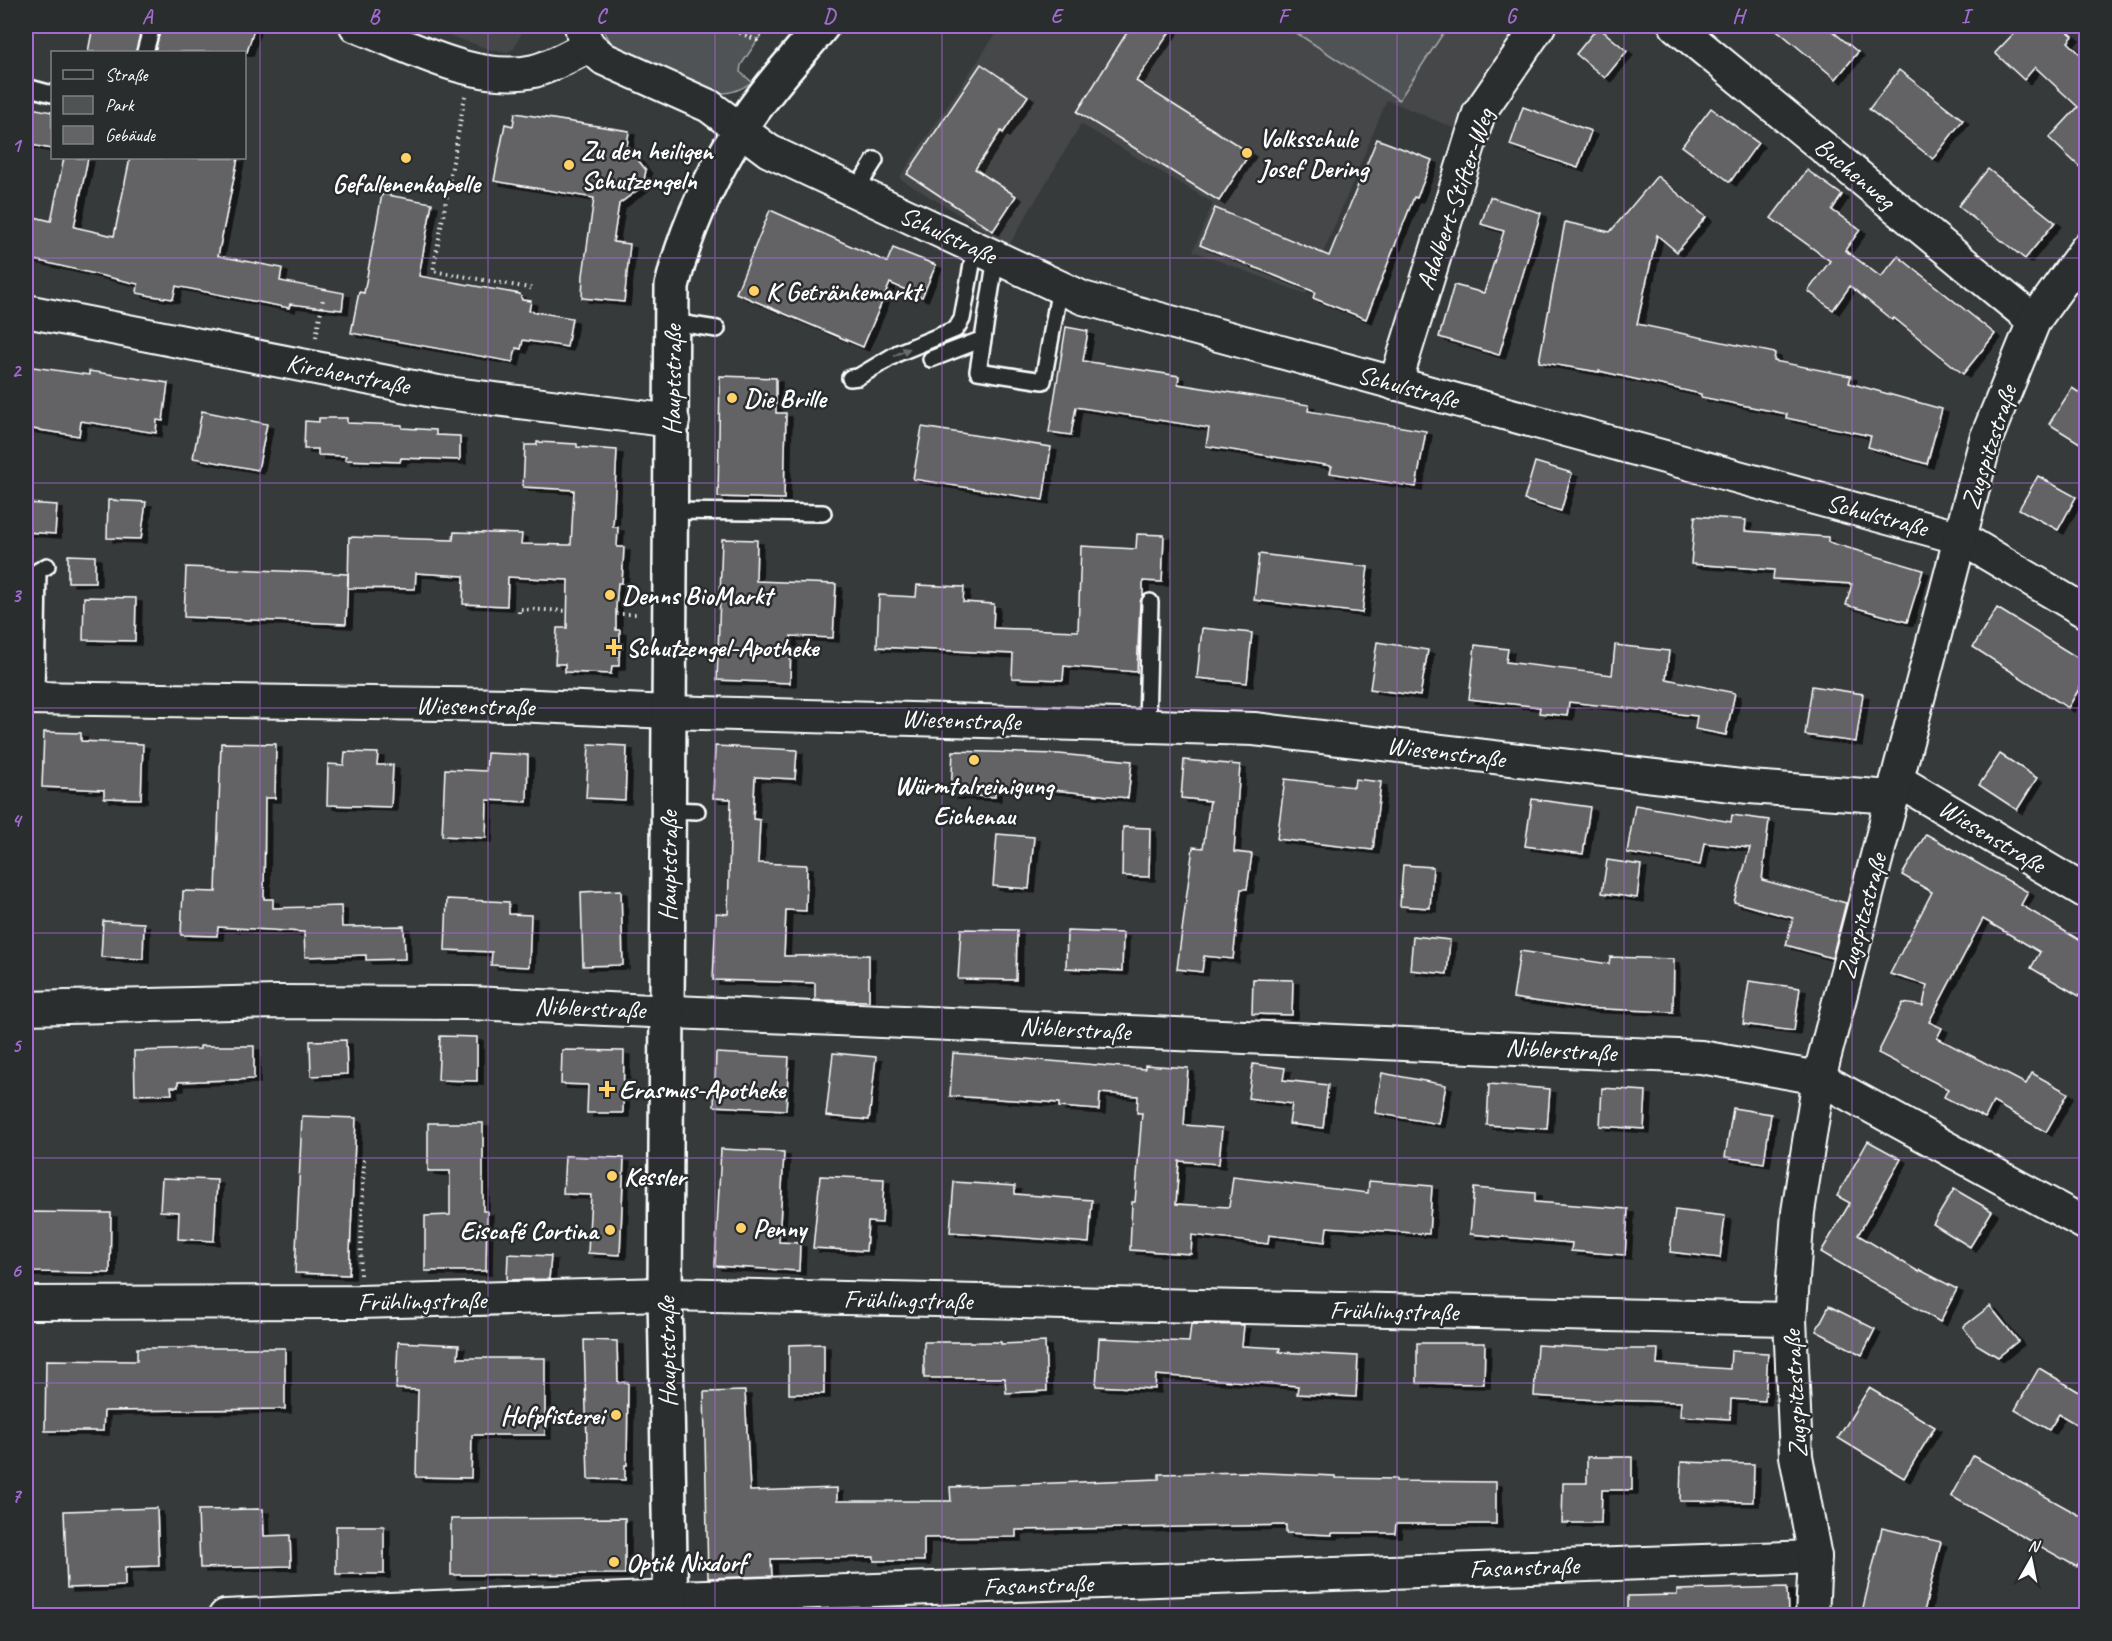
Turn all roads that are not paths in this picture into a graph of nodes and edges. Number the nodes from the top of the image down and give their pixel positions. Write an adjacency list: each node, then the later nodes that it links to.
1 (152, 26): 7 (lane)
2 (356, 26): 6 (street)
3 (822, 26): 10 (main road, Hauptstraße)
4 (1539, 26): 23 (street, Adalbert-Stifter-Weg)
5 (1676, 26): 17 (street, Buchenweg)
6 (585, 36): 10 (street, Schulstraße)
7 (145, 51)
8 (26, 87): 9 (lane)
9 (51, 94)
10 (740, 130): 12 (street, Schulstraße); 18 (main road, Hauptstraße)
11 (875, 160): 12 (lane)
12 (855, 192): 14 (street, Schulstraße)
13 (2086, 249): 17 (street, Zugspitzstraße)
14 (986, 252): 15 (street, Schulstraße); 20 (lane); 22 (lane, one-way to 14)
15 (1060, 287): 20 (lane); 23 (street, Schulstraße)
16 (26, 311): 24 (street, Kirchenstraße)
17 (2034, 321): 27 (street, Zugspitzstraße)
18 (672, 322): 19 (lane); 24 (main road, Hauptstraße)
19 (717, 329)
20 (983, 339): 21 (lane)
21 (930, 359)
22 (850, 378)
23 (1395, 384): 27 (street, Schulstraße)
24 (673, 422): 25 (main road, Hauptstraße)
25 (671, 511): 26 (lane); 32 (main road, Hauptstraße)
26 (823, 513)
27 (1961, 538): 30 (street, Schulstraße); 34 (street, Zugspitzstraße)
28 (47, 566): 31 (lane)
29 (1150, 602): 33 (lane)
30 (2086, 612)
31 (31, 698): 32 (street, Wiesenstraße)
32 (669, 712): 33 (street, Wiesenstraße); 37 (main road, Hauptstraße)
33 (1147, 725): 34 (street, Wiesenstraße)
34 (1895, 789): 35 (street, Wiesenstraße); 38 (street, Zugspitzstraße)
35 (2086, 892)
36 (26, 1008): 37 (street, Niblerstraße)
37 (668, 1011): 38 (street, Niblerstraße); 40 (main road, Hauptstraße)
38 (1819, 1078): 39 (street, Niblerstraße); 42 (street, Zugspitzstraße)
39 (2086, 1224)
40 (665, 1294): 41 (street, Frühlingstraße); 42 (street, Frühlingstraße); 44 (main road, Hauptstraße)
41 (26, 1303)
42 (1790, 1319): 43 (street, Zugspitzstraße)
43 (1815, 1557): 44 (street, Fasanstraße); 46 (street, Zugspitzstraße)
44 (671, 1607): 45 (street, Fasanstraße)
45 (225, 1616)
46 (1812, 1616)

